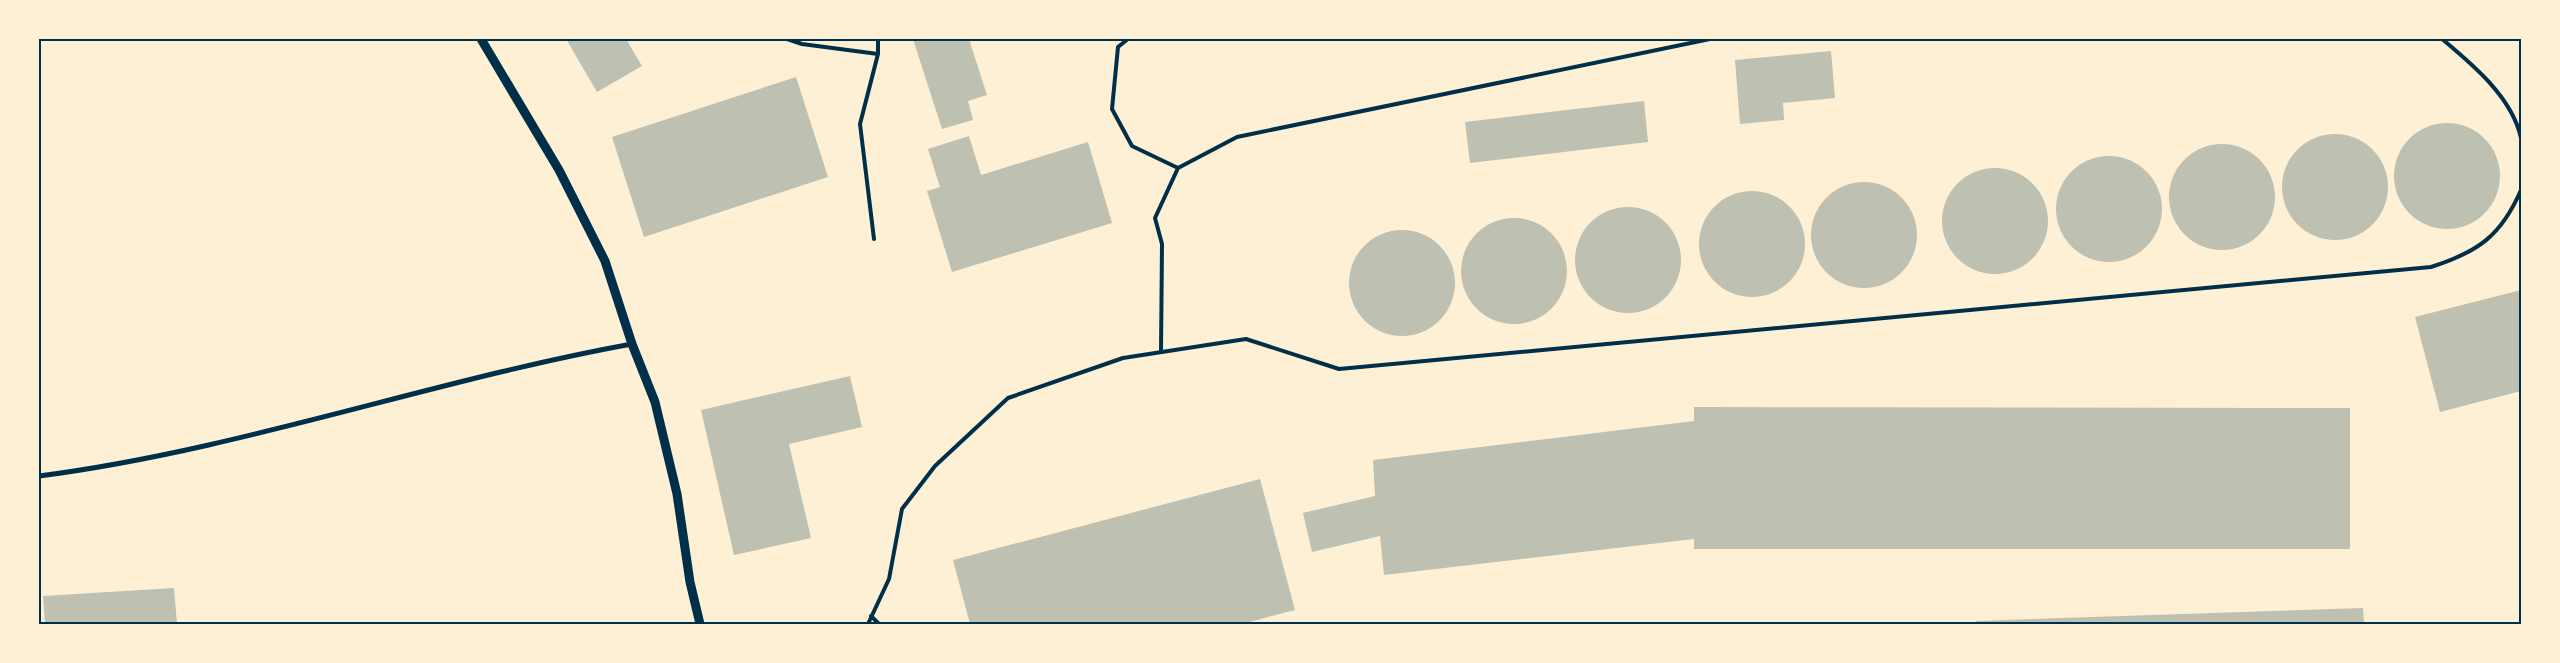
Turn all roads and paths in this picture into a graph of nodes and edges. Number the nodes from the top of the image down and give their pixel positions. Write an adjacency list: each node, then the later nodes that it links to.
1 (481, 39): 12 (street)
2 (787, 39): 7 (lane)
3 (878, 39): 7 (lane)
4 (1128, 39): 9 (lane)
5 (1710, 39): 9 (lane)
6 (2442, 39): 8 (lane)
7 (878, 54): 11 (lane)
8 (2521, 138)
9 (1178, 168): 13 (lane)
10 (2521, 190): 13 (lane)
11 (874, 239)
12 (632, 344): 14 (street); 16 (street)
13 (1161, 352): 15 (lane)
14 (39, 476)
15 (871, 616): 17 (lane); 18 (lane)
16 (700, 624)
17 (868, 624)
18 (879, 624)

